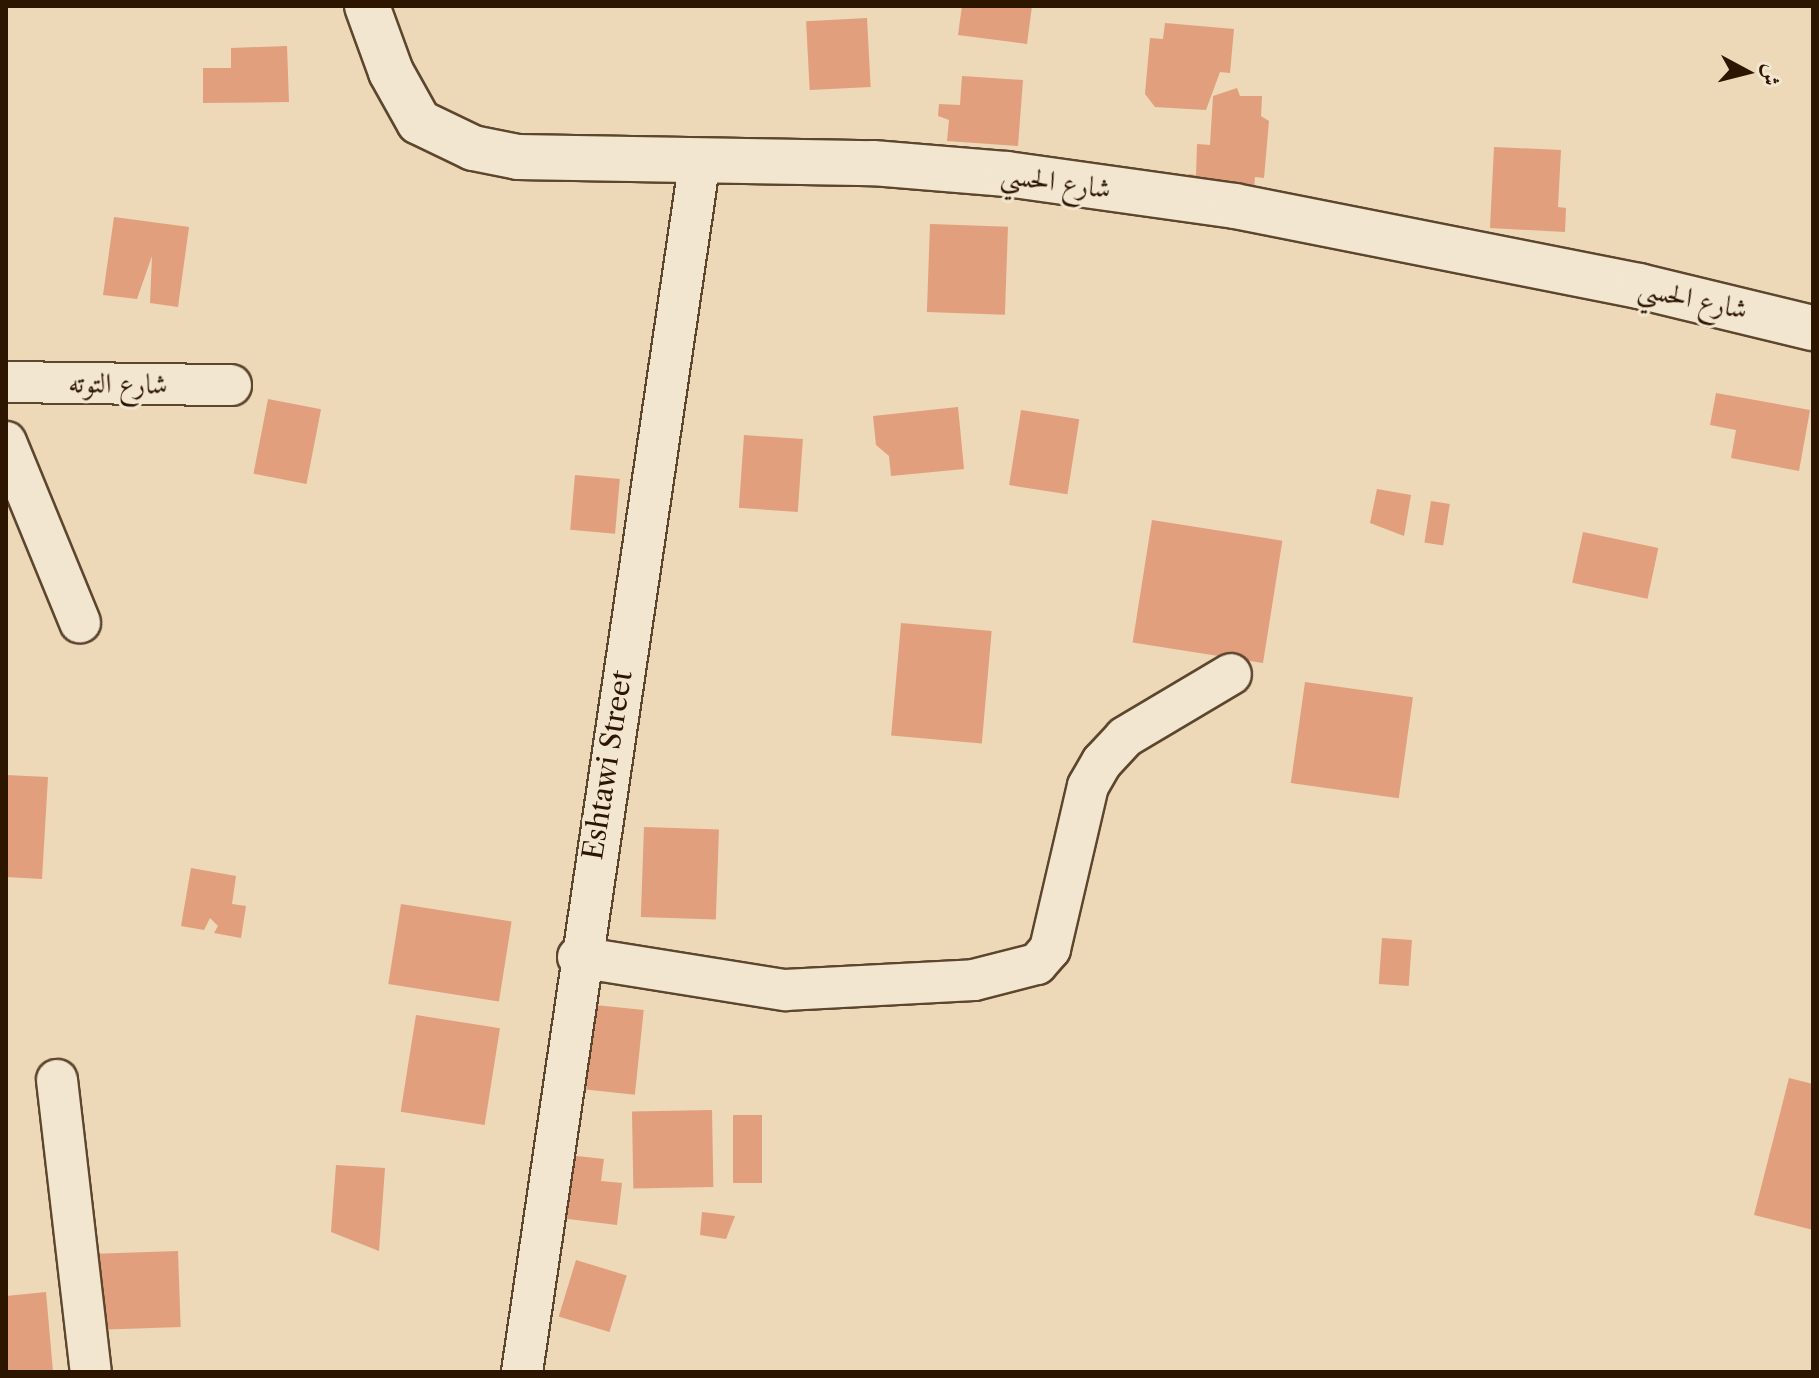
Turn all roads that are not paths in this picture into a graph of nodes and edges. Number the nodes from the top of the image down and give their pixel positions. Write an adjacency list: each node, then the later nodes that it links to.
1 (367, 6): 2 (street, شارع الحسي)
2 (700, 160): 3 (street, شارع الحسي); 9 (street, Eshtawi Street)
3 (1813, 328)
4 (6, 382): 5 (street, شارع التوته)
5 (231, 385)
6 (6, 442): 7 (street)
7 (80, 622)
8 (1231, 674): 9 (street)
9 (578, 957): 12 (street, Eshtawi Street)
10 (57, 1080): 11 (street)
11 (91, 1372)
12 (522, 1372)

